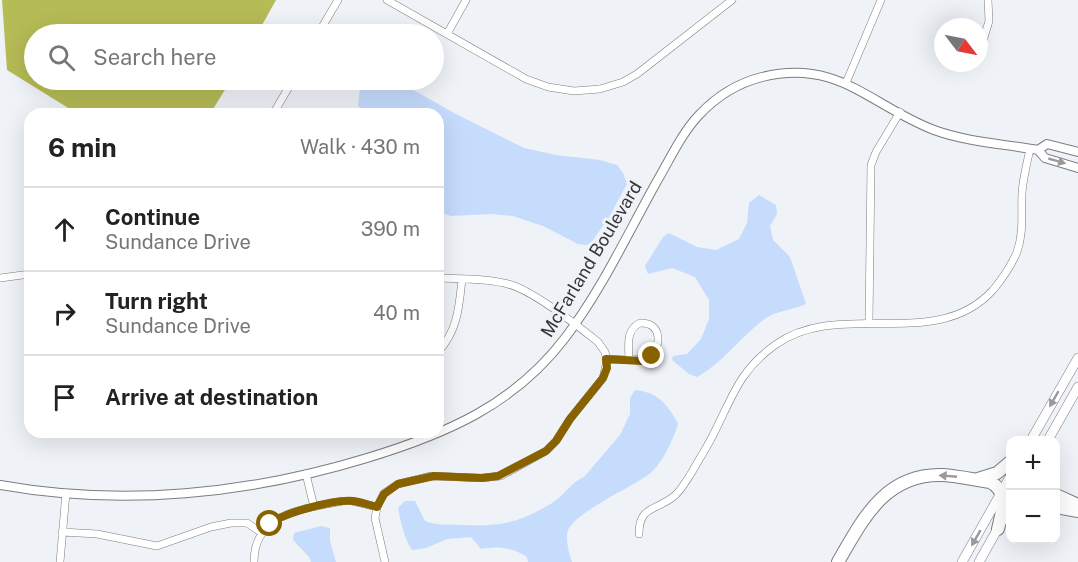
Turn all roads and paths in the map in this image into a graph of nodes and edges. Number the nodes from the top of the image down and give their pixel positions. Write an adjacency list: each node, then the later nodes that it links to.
1 (338, 0): 7 (street)
2 (387, 0): 8 (street)
3 (466, 0): 11 (street)
4 (732, 0): 11 (street)
5 (881, 0): 12 (street)
6 (988, 0): 9 (street)
7 (324, 24)
8 (429, 24)
9 (988, 24)
10 (444, 32): 11 (street)
11 (447, 34)
12 (846, 83): 15 (street, McFarland Boulevard); 24 (street, McFarland Boulevard)
13 (287, 90): 14 (street)
14 (277, 108)
15 (900, 112): 16 (street, McFarland Boulevard); 23 (street)
16 (1034, 149): 17 (street, McFarland Boulevard); 18 (street, McFarland Boulevard, one-way to 18); 23 (street)
17 (1078, 152)
18 (1078, 168)
19 (24, 275): 20 (street)
20 (0, 278)
21 (444, 278): 22 (street)
22 (462, 279): 24 (street); 25 (street)
23 (869, 322): 49 (street)
24 (574, 325): 27 (street); 30 (street, McFarland Boulevard)
25 (444, 344)
26 (1078, 358): 31 (main road, one-way to 31)
27 (606, 359): 28 (street); 43 (street)
28 (628, 360): 28 (street)
29 (1078, 387): 32 (main road)
30 (444, 430)
31 (1034, 436)
32 (1051, 436)
33 (427, 438): 35 (street, McFarland Boulevard)
34 (1006, 466): 36 (highway)
35 (306, 474): 38 (street, McFarland Boulevard); 42 (street)
36 (976, 480): 40 (highway); 53 (highway, one-way to 53)
37 (0, 485): 38 (street, McFarland Boulevard)
38 (66, 493): 47 (street)
39 (1060, 497): 41 (highway)
40 (1004, 500): 46 (highway); 54 (main road, one-way to 54)
41 (1078, 505)
42 (314, 507): 43 (street); 48 (street)
43 (377, 507): 52 (street)
44 (1060, 508): 45 (highway)
45 (1078, 511)
46 (998, 529): 55 (main road)
47 (62, 532): 48 (street); 50 (street)
48 (262, 532): 51 (street)
49 (639, 534)
50 (60, 562)
51 (254, 562)
52 (385, 562)
53 (838, 562)
54 (962, 562)
55 (979, 562)

